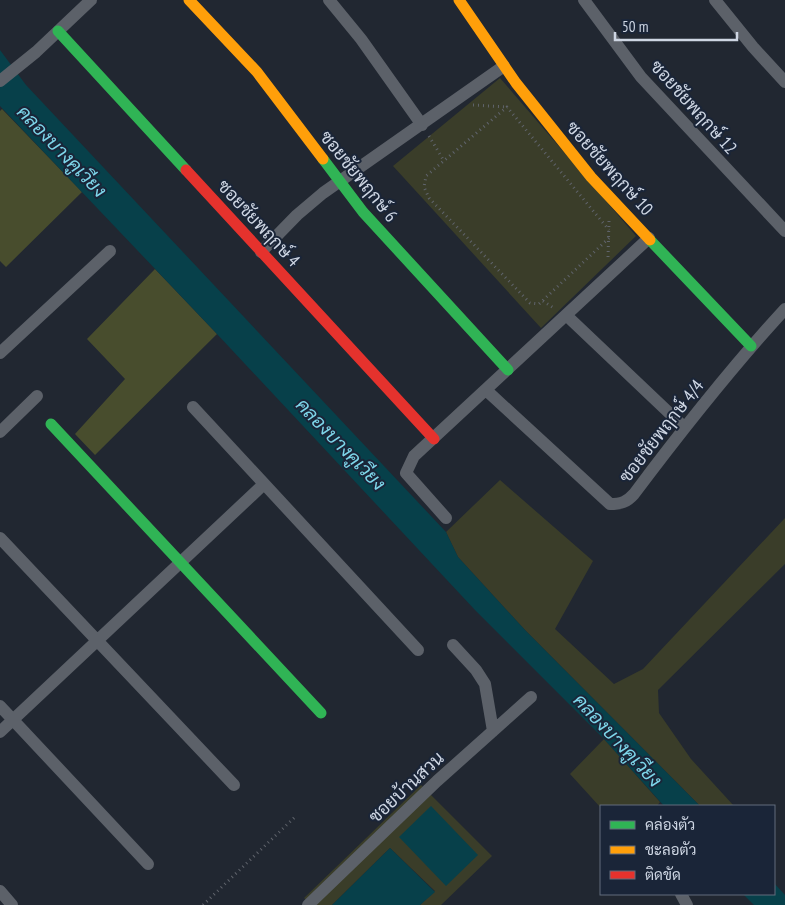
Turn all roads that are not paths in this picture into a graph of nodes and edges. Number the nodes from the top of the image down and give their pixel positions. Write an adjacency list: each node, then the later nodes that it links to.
1 (91, 0): 7 (street)
2 (189, 0): 12 (street, ซอยชัยพฤกษ์ 6)
3 (329, 0): 11 (street)
4 (459, 0): 8 (street, ซอยชัยพฤกษ์ 10)
5 (584, 0): 13 (street, ซอยชัยพฤกษ์ 12)
6 (715, 0): 10 (street)
7 (58, 31): 9 (street); 16 (street, ซอยชัยพฤกษ์ 4)
8 (504, 66): 11 (street); 14 (street, ซอยชัยพฤกษ์ 10)
9 (0, 81)
10 (785, 82)
11 (422, 125): 12 (street)
12 (341, 183): 16 (street); 21 (street, ซอยชัยพฤกษ์ 6)
13 (785, 231)
14 (649, 238): 18 (street); 19 (street, ซอยชัยพฤกษ์ 10)
15 (110, 251): 20 (street)
16 (261, 252): 28 (street, ซอยชัยพฤกษ์ 4)
17 (785, 309): 19 (street, ซอยชัยพฤกษ์ 4/4)
18 (566, 316): 21 (street); 26 (street)
19 (751, 346): 26 (street, ซอยชัยพฤกษ์ 4/4)
20 (0, 353)
21 (508, 370): 22 (street)
22 (486, 390): 26 (street, ซอยชัยพฤกษ์ 4/4); 28 (street)
23 (37, 396): 27 (street)
24 (193, 407): 29 (street)
25 (51, 424): 32 (street)
26 (684, 427)
27 (0, 432)
28 (434, 439): 30 (street)
29 (264, 484): 32 (street); 35 (street)
30 (446, 518)
31 (0, 538): 33 (street)
32 (180, 563): 33 (street); 38 (street)
33 (97, 641): 39 (street); 42 (street)
34 (452, 645): 40 (street)
35 (418, 650)
36 (531, 697): 40 (street, ซอยบ้านสวน)
37 (0, 706): 39 (street)
38 (321, 713)
39 (13, 720): 41 (street); 43 (street)
40 (493, 731): 46 (street, ซอยบ้านสวน)
41 (0, 732)
42 (234, 786)
43 (148, 864)
44 (0, 891): 45 (street)
45 (12, 905)
46 (308, 905)

